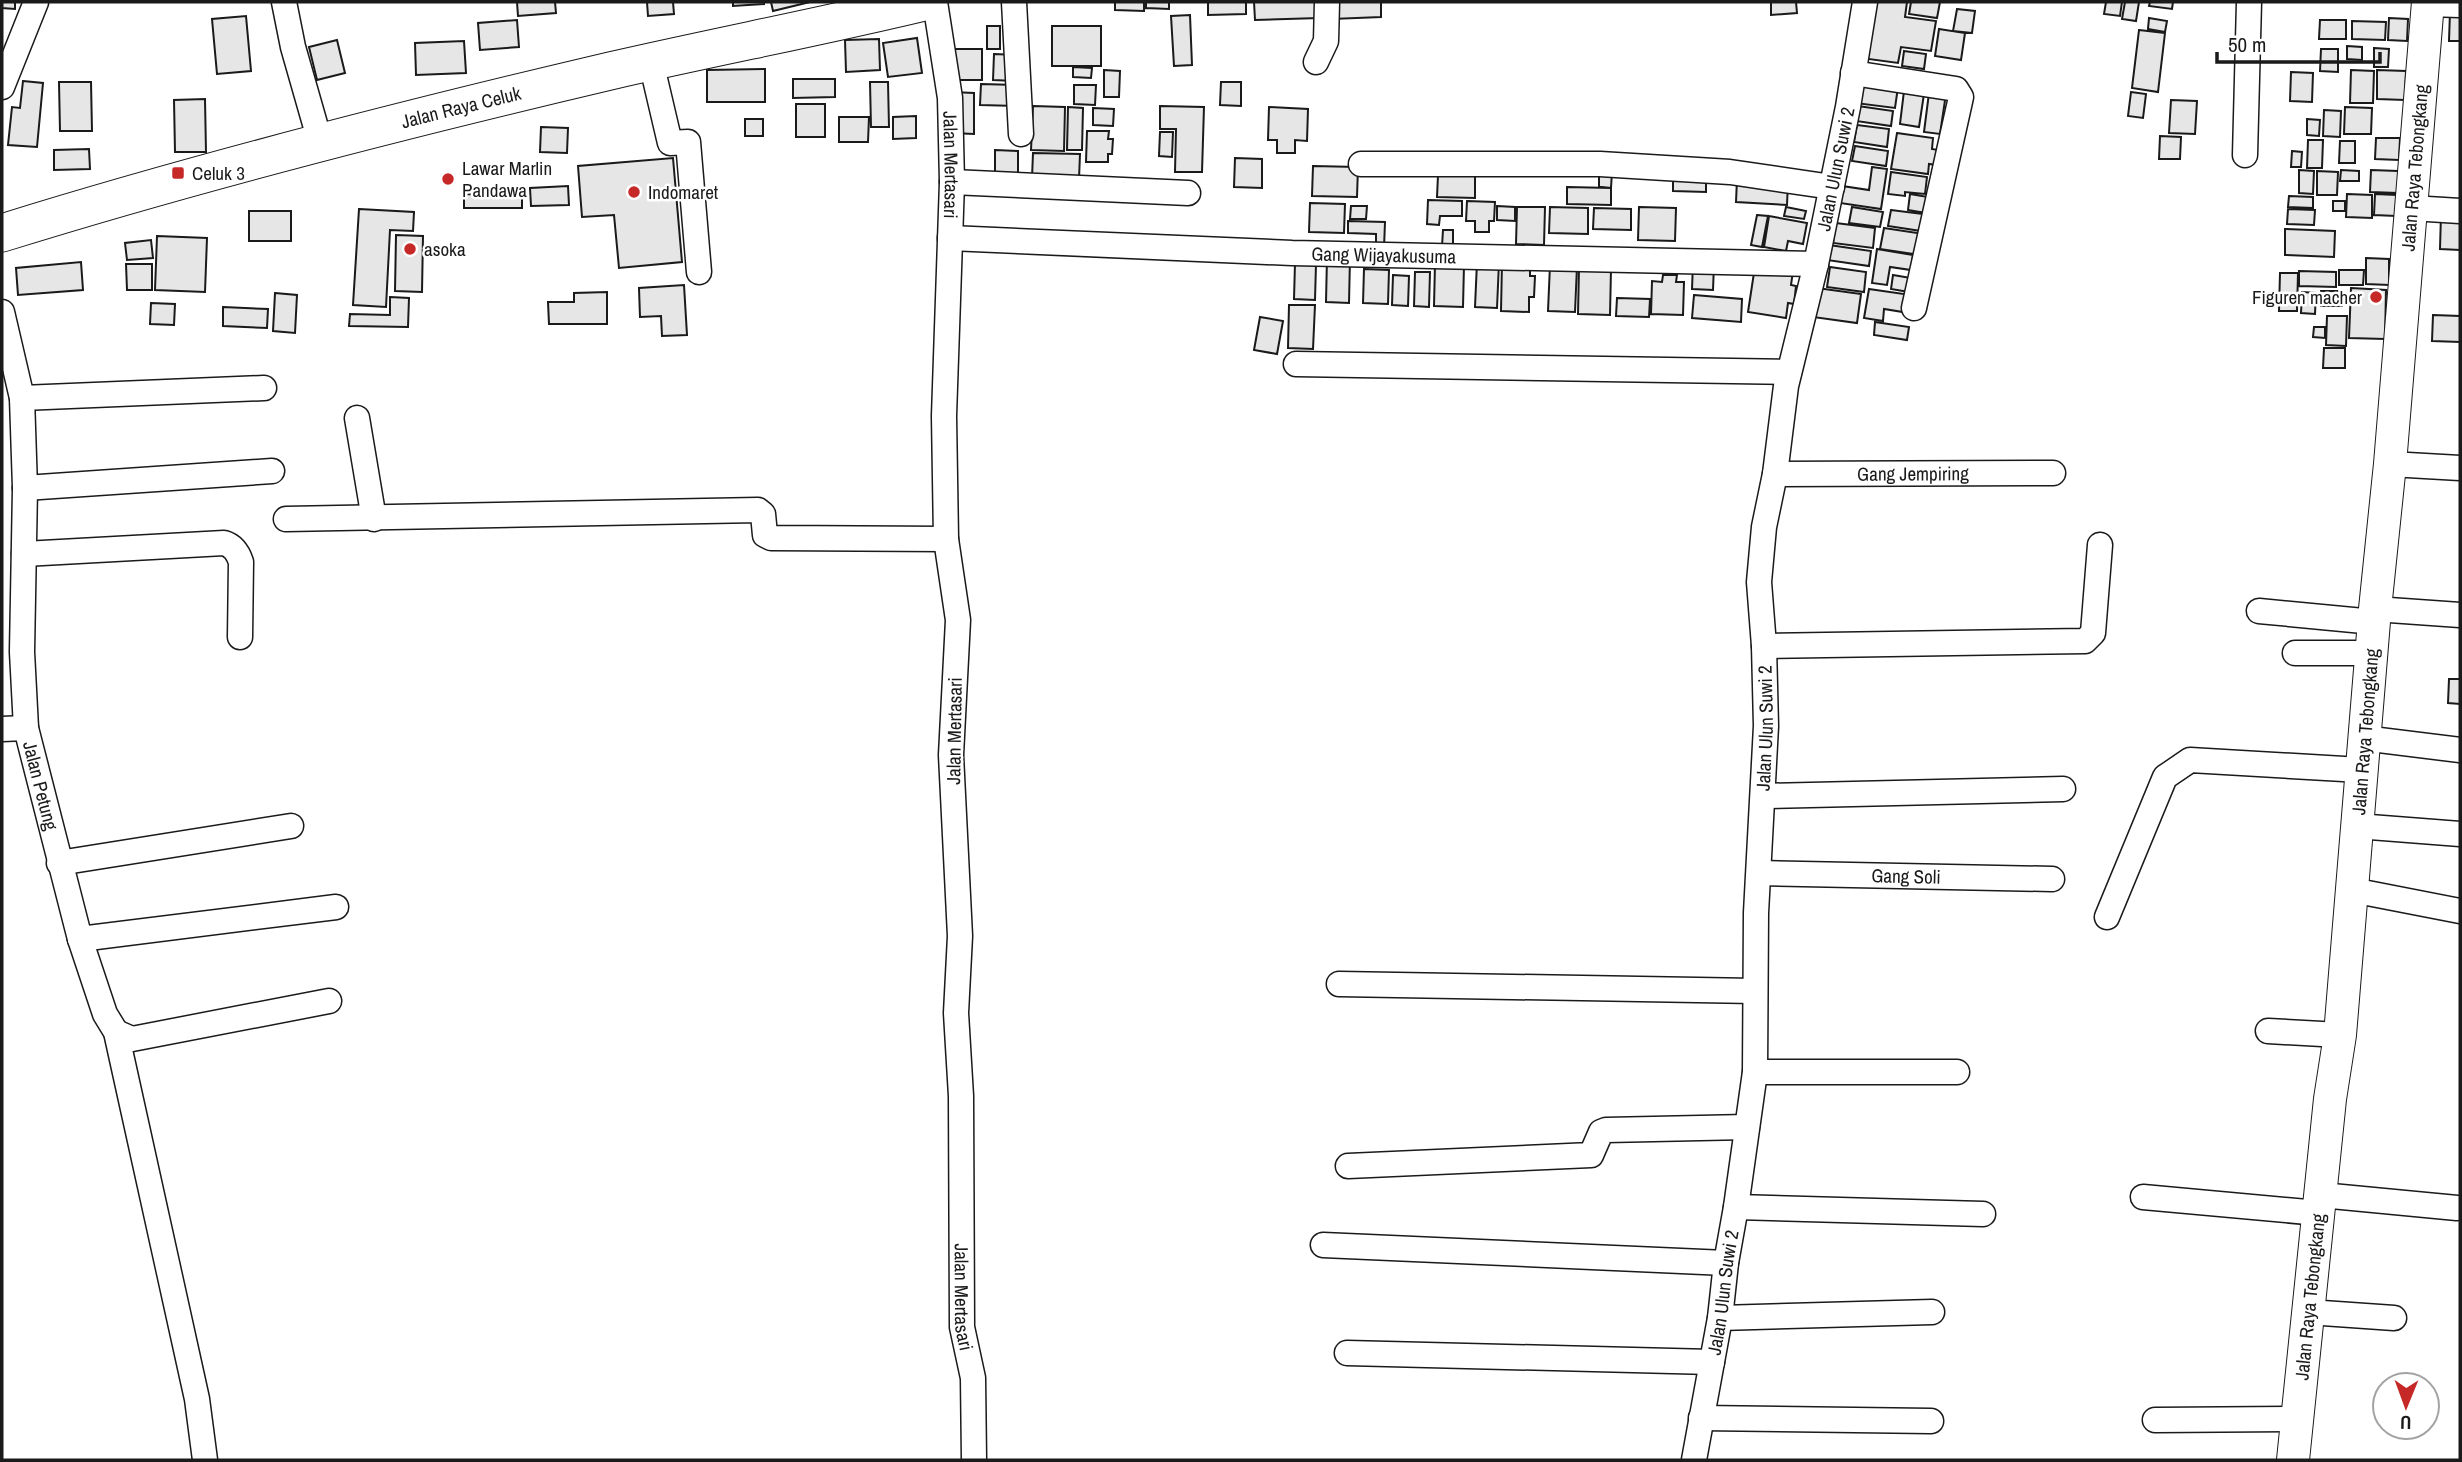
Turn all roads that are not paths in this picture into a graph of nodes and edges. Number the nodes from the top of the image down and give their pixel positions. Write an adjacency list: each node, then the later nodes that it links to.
1 (36, 2): 14 (street)
2 (284, 2): 16 (street)
3 (924, 2): 11 (highway, Jalan Raya Celuk)
4 (935, 2): 19 (street, Jalan Mertasari)
5 (1014, 2): 15 (street)
6 (1327, 2): 12 (street)
7 (1865, 2): 13 (street, Jalan Ulun Suwi 2)
8 (2249, 2): 17 (street)
9 (2427, 3): 10 (street); 22 (main road, Jalan Raya Tebongkang)
10 (2460, 5)
11 (651, 62): 16 (highway, Jalan Raya Celuk); 27 (street)
12 (1316, 62)
13 (1853, 73): 20 (street, Jalan Ulun Suwi 2); 28 (street)
14 (2, 87)
15 (1021, 134)
16 (321, 145): 24 (highway, Jalan Raya Celuk)
17 (2245, 155)
18 (1361, 164): 20 (street)
19 (952, 182): 21 (street); 25 (street, Jalan Mertasari)
20 (1832, 187): 26 (street, Jalan Ulun Suwi 2)
21 (1188, 192)
22 (2411, 208): 23 (street); 35 (main road, Jalan Raya Tebongkang)
23 (2460, 211)
24 (2, 233)
25 (950, 238): 26 (street, Gang Wijayakusuma); 43 (street, Jalan Mertasari)
26 (1816, 264): 31 (street, Jalan Ulun Suwi 2)
27 (699, 272)
28 (1914, 308)
29 (2, 312): 33 (street, Jalan Petung)
30 (1296, 365): 31 (street)
31 (1789, 372): 39 (street, Jalan Ulun Suwi 2)
32 (264, 388): 33 (street)
33 (22, 398): 40 (street, Jalan Petung)
34 (357, 418): 42 (street)
35 (2390, 464): 36 (street); 47 (main road, Jalan Raya Tebongkang)
36 (2460, 468)
37 (272, 471): 40 (street)
38 (2053, 473): 39 (street, Gang Jempiring)
39 (1775, 474): 50 (street, Jalan Ulun Suwi 2)
40 (25, 488): 45 (street, Jalan Petung)
41 (286, 519): 42 (street)
42 (374, 519): 43 (street)
43 (946, 539): 99 (street, Jalan Mertasari)
44 (2100, 545): 50 (street)
45 (24, 554): 49 (street); 51 (street, Jalan Petung)
46 (2259, 611): 47 (street)
47 (2374, 615): 48 (street); 53 (main road, Jalan Raya Tebongkang)
48 (2460, 615)
49 (240, 636)
50 (1764, 646): 59 (street, Jalan Ulun Suwi 2)
51 (12, 653): 54 (street, Jalan Petung)
52 (2295, 653): 53 (street)
53 (2371, 653): 55 (main road, Jalan Raya Tebongkang)
54 (14, 729): 63 (street, Jalan Petung)
55 (2363, 738): 56 (street); 57 (main road, Jalan Raya Tebongkang)
56 (2460, 750)
57 (2361, 770): 61 (main road, Jalan Raya Tebongkang); 69 (street)
58 (2063, 789): 59 (street)
59 (1764, 796): 64 (street, Jalan Ulun Suwi 2)
60 (290, 825): 63 (street)
61 (2357, 826): 62 (street); 66 (main road, Jalan Raya Tebongkang)
62 (2460, 834)
63 (59, 863): 70 (street, Jalan Petung)
64 (1759, 873): 65 (street, Gang Soli); 72 (street, Jalan Ulun Suwi 2)
65 (2052, 879)
66 (2352, 890): 68 (street); 76 (main road, Jalan Raya Tebongkang)
67 (336, 907): 70 (street)
68 (2460, 911)
69 (2107, 917)
70 (80, 939): 75 (street, Jalan Petung)
71 (1339, 984): 72 (street)
72 (1755, 991): 77 (street, Jalan Ulun Suwi 2)
73 (328, 1001): 75 (street)
74 (2267, 1031): 76 (street)
75 (116, 1032): 98 (street, Jalan Petung)
76 (2340, 1035): 82 (main road, Jalan Raya Tebongkang)
77 (1755, 1072): 78 (street); 79 (street, Jalan Ulun Suwi 2)
78 (1957, 1072)
79 (1747, 1127): 80 (street); 83 (street, Jalan Ulun Suwi 2)
80 (1348, 1166)
81 (2143, 1197): 82 (street)
82 (2319, 1204): 84 (street); 89 (main road, Jalan Raya Tebongkang)
83 (1736, 1207): 85 (street); 87 (street, Jalan Ulun Suwi 2)
84 (2457, 1208)
85 (1983, 1214)
86 (1323, 1245): 87 (street)
87 (1726, 1263): 90 (street, Jalan Ulun Suwi 2)
88 (1932, 1312): 90 (street)
89 (2308, 1312): 91 (street); 96 (main road, Jalan Raya Tebongkang)
90 (1720, 1318): 93 (street, Jalan Ulun Suwi 2)
91 (2394, 1318)
92 (1348, 1353): 93 (street)
93 (1712, 1362): 94 (street, Jalan Ulun Suwi 2)
94 (1701, 1418): 97 (street); 100 (street, Jalan Ulun Suwi 2)
95 (2155, 1419): 96 (street)
96 (2297, 1419): 101 (main road, Jalan Raya Tebongkang)
97 (1931, 1421)
98 (205, 1460)
99 (974, 1460)
100 (1694, 1460)
101 (2293, 1460)

